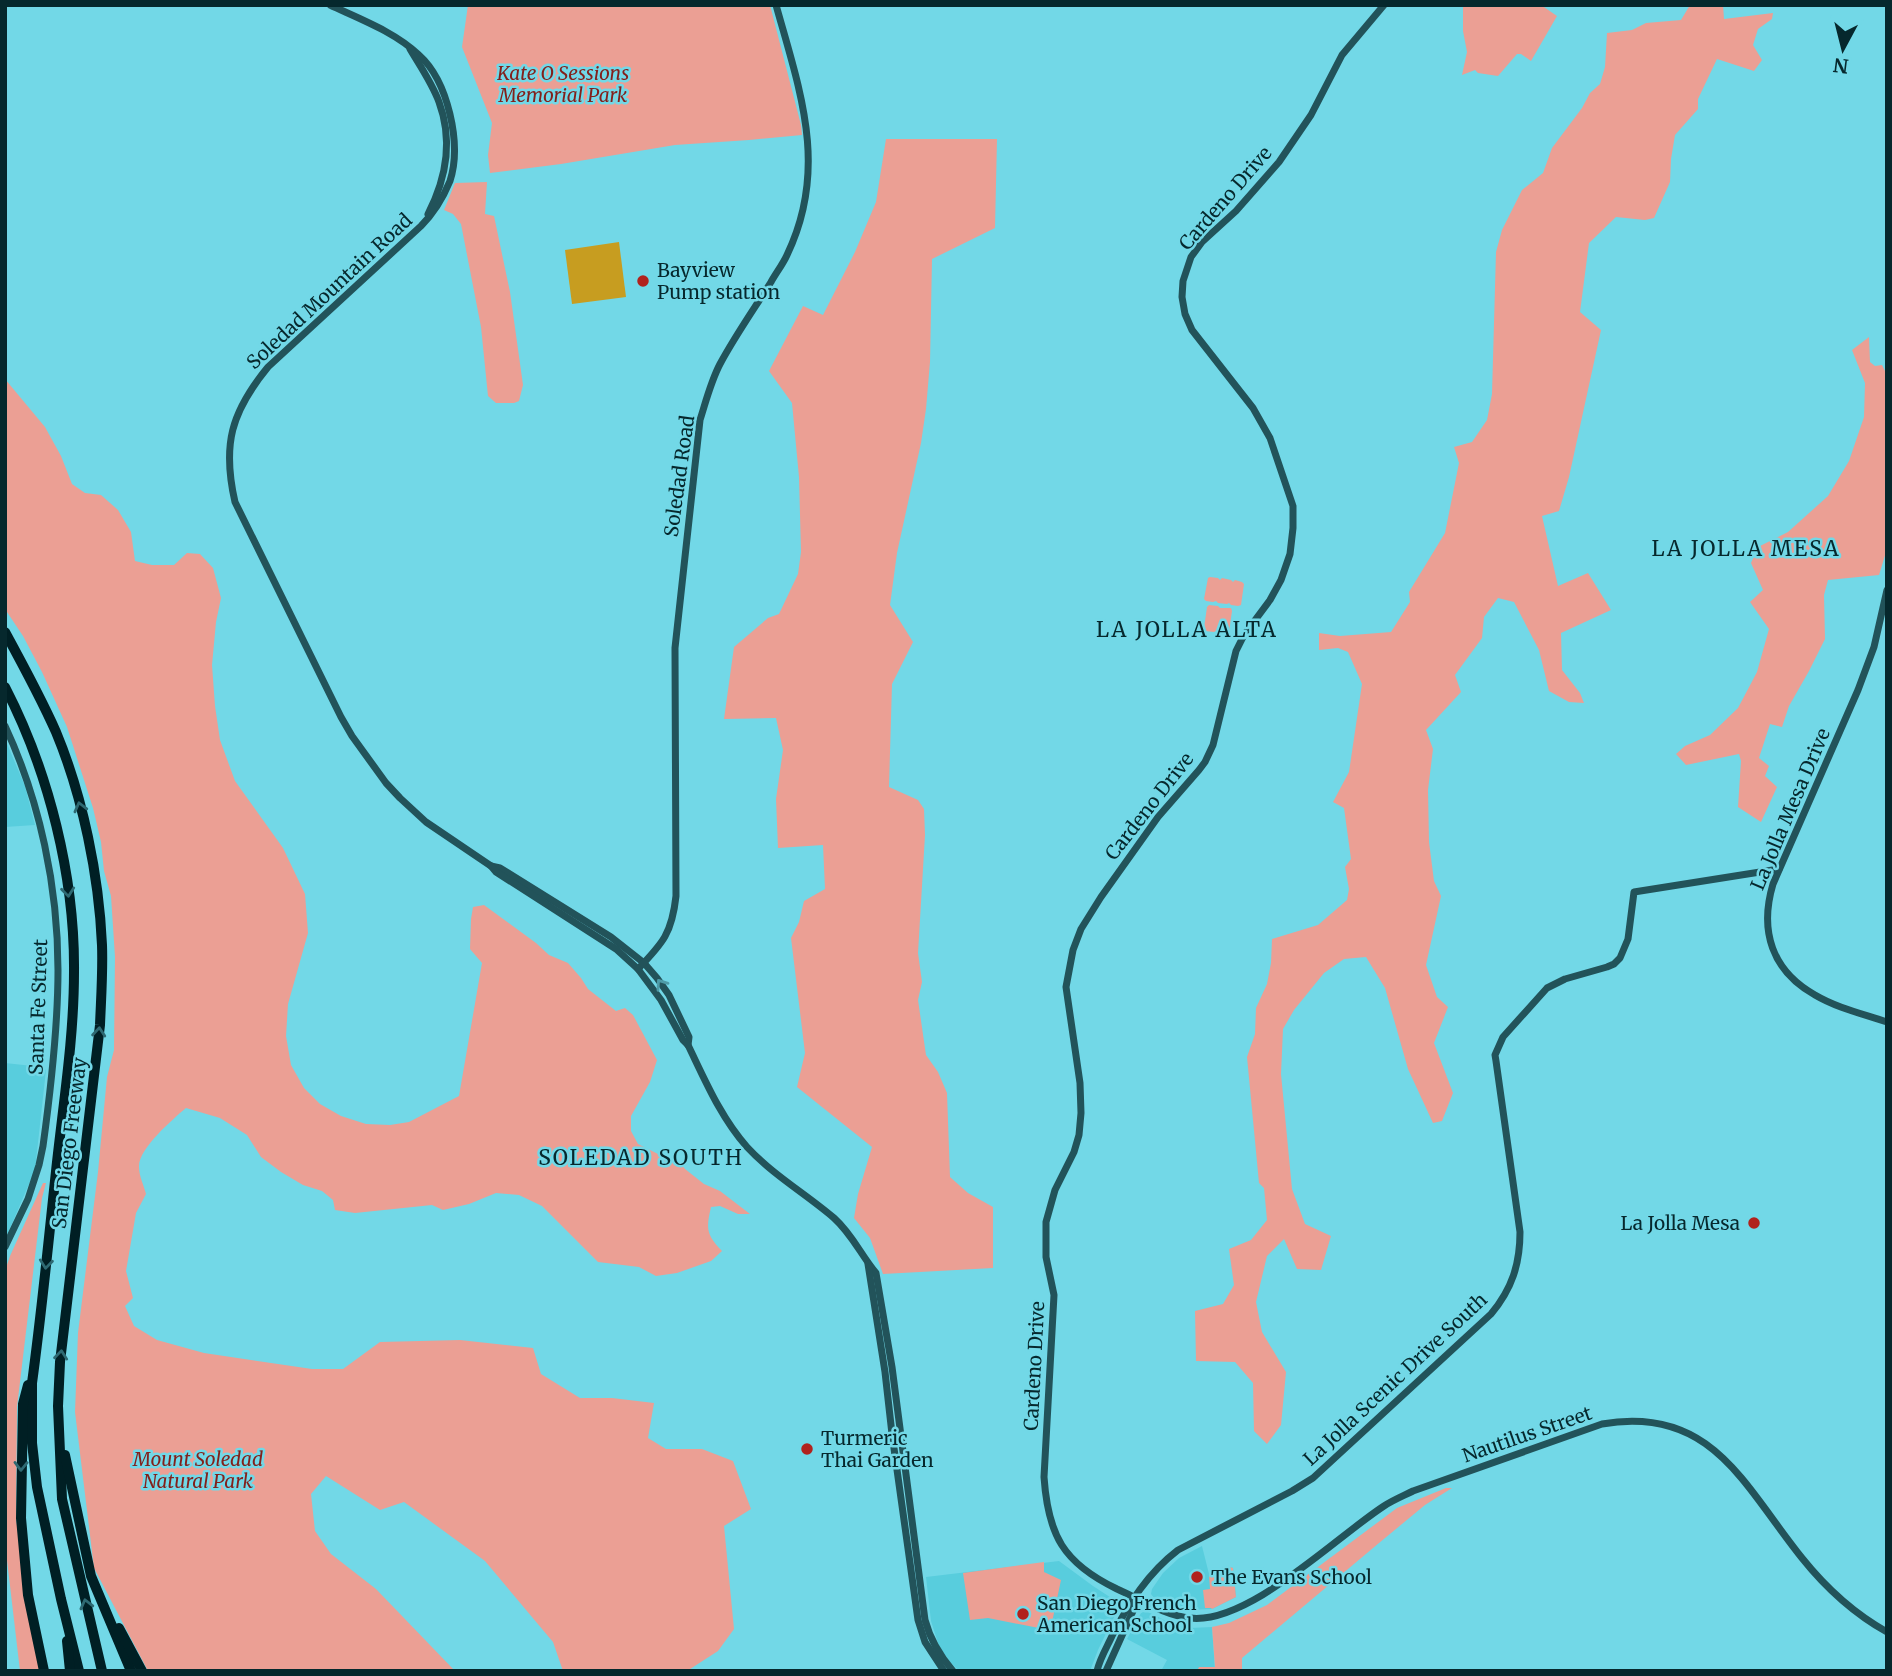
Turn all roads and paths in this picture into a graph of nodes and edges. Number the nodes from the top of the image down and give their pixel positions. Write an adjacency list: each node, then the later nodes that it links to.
1 (330, 5): 4 (street, Soledad Mountain Road)
2 (776, 5): 11 (street, Soledad Road)
3 (1384, 5): 18 (street, Cardeno Drive)
4 (409, 48): 5 (street); 5 (street, Soledad Mountain Road)
5 (421, 226): 11 (street, Soledad Mountain Road)
6 (1887, 590): 10 (street, La Jolla Mesa Drive)
7 (5, 632): 16 (highway, San Diego Freeway, one-way to 7)
8 (5, 687): 15 (highway, San Diego Freeway, one-way to 15)
9 (5, 726): 13 (street, Santa Fe Street)
10 (1779, 869): 12 (street, La Jolla Mesa Drive); 18 (street, La Jolla Scenic Drive South)
11 (641, 966): 14 (street, Soledad Mountain Road)
12 (1887, 1022)
13 (5, 1247)
14 (868, 1263): 27 (street, Soledad Mountain Road); 28 (street, Soledad Mountain Road)
15 (36, 1350): 19 (highway, San Diego Freeway); 21 (highway, one-way to 21)
16 (58, 1424): 17 (highway); 24 (highway, San Diego Freeway, one-way to 16)
17 (91, 1576): 25 (highway); 26 (highway)
18 (1135, 1597): 20 (street, Nautilus Street); 29 (street, La Jolla Scenic Drive South); 30 (street, La Jolla Scenic Drive South)
19 (61, 1599): 22 (highway); 23 (highway, San Diego Freeway)
20 (1887, 1633)
21 (44, 1671)
22 (70, 1671)
23 (79, 1671)
24 (102, 1671)
25 (131, 1671)
26 (142, 1671)
27 (944, 1671)
28 (953, 1671)
29 (1097, 1671)
30 (1106, 1671)

